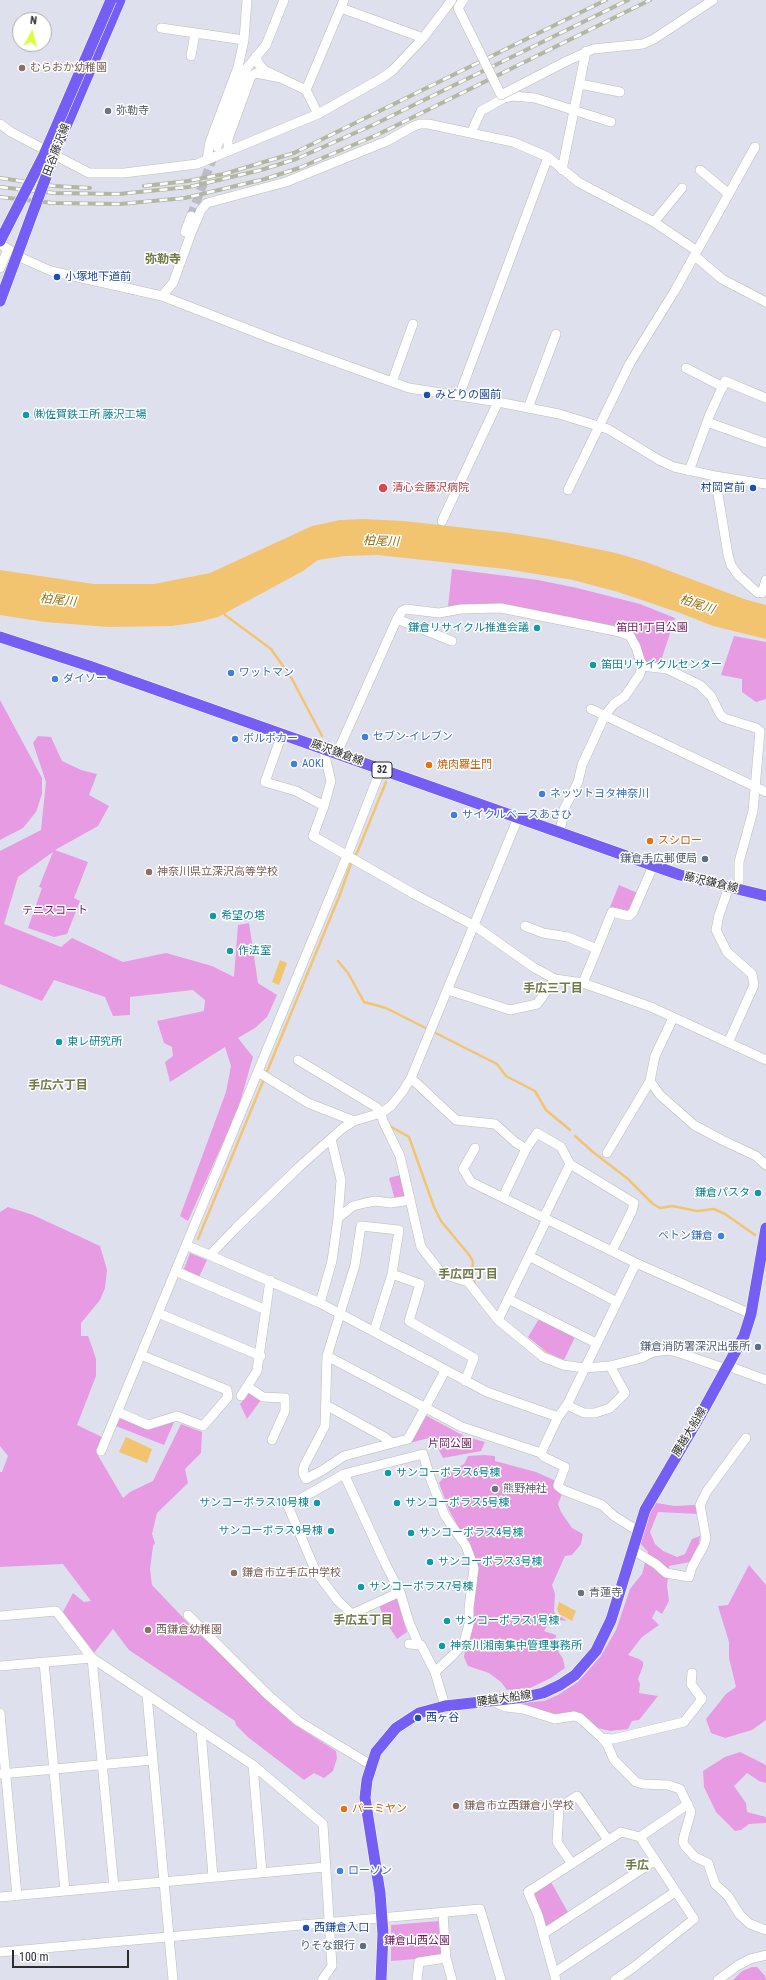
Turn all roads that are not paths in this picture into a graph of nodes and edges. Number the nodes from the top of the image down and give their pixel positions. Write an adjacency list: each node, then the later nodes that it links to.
1 (111, 0): 36 (main road, 田谷藤沢線, bridge)
2 (120, 0): 41 (main road, 田谷藤沢線, bridge)
3 (247, 0): 12 (street)
4 (284, 0): 15 (street)
5 (452, 0): 11 (street)
6 (463, 0): 13 (street, bridge)
7 (713, 0): 13 (street)
8 (342, 4): 11 (street); 18 (street)
9 (161, 28): 10 (street)
10 (195, 33): 12 (street); 14 (street)
11 (423, 38): 21 (street)
12 (244, 40): 29 (street)
13 (586, 51): 17 (street)
14 (190, 56)
15 (256, 56): 16 (street); 25 (street)
16 (281, 78): 18 (street); 27 (street)
17 (580, 84): 19 (street); 20 (street)
18 (306, 90): 21 (street)
19 (620, 92)
20 (574, 111): 22 (street); 24 (street); 30 (street)
21 (318, 114): 27 (street)
22 (611, 122)
23 (0, 124): 29 (street)
24 (471, 133): 28 (street); 40 (street)
25 (217, 147)
26 (755, 147): 33 (street)
27 (228, 150): 29 (street)
28 (548, 157): 30 (street); 48 (street)
29 (207, 159)
30 (562, 170): 35 (street)
31 (700, 170): 33 (street)
32 (682, 188): 35 (street)
33 (729, 194): 38 (street)
34 (191, 216): 40 (street)
35 (654, 222): 38 (street)
36 (0, 241)
37 (4, 247): 39 (street); 40 (street)
38 (696, 254): 42 (street); 53 (street)
39 (0, 268)
40 (162, 296): 46 (street)
41 (0, 302)
42 (766, 302)
43 (413, 324): 46 (street)
44 (556, 334): 51 (street)
45 (686, 368): 47 (street)
46 (392, 382): 48 (street)
47 (724, 387): 49 (street); 52 (street)
48 (459, 396): 50 (street)
49 (766, 398)
50 (498, 402): 51 (street); 59 (street)
51 (528, 408): 53 (street)
52 (708, 422): 54 (street); 55 (street)
53 (599, 425): 55 (street); 58 (street)
54 (766, 443)
55 (689, 471): 56 (street)
56 (715, 476): 57 (street); 61 (street)
57 (766, 484)
58 (568, 490)
59 (442, 521)
60 (766, 580): 61 (street)
61 (760, 594)
62 (398, 619): 64 (street); 65 (street); 70 (street)
63 (0, 637): 68 (main road, 藤沢鎌倉線 / 32)
64 (452, 641)
65 (642, 666): 67 (street); 72 (street)
66 (591, 709): 67 (street)
67 (605, 715): 72 (street); 76 (street)
68 (282, 734): 69 (main road, 藤沢鎌倉線 / 32); 74 (street)
69 (323, 748): 70 (main road, 藤沢鎌倉線 / 32); 74 (street)
70 (337, 753): 71 (main road, 藤沢鎌倉線 / 32)
71 (381, 769): 75 (main road, 藤沢鎌倉線 / 32); 77 (street)
72 (756, 787): 73 (street); 79 (street)
73 (766, 792)
74 (324, 806): 77 (street)
75 (518, 818): 76 (main road, 藤沢鎌倉線 / 32); 81 (street)
76 (560, 833): 78 (main road, 藤沢鎌倉線 / 32)
77 (347, 856): 81 (street); 91 (street)
78 (653, 866): 79 (main road, 藤沢鎌倉線 / 32); 83 (street)
79 (734, 888): 80 (main road, 藤沢鎌倉線 / 32); 88 (street)
80 (766, 896)
81 (474, 926): 84 (street); 86 (street)
82 (526, 926): 83 (street)
83 (597, 949): 85 (street)
84 (555, 979): 85 (street); 86 (street)
85 (583, 983): 87 (street)
86 (448, 990): 92 (street)
87 (673, 1018): 88 (street); 93 (street)
88 (728, 1043): 90 (street)
89 (298, 1060): 94 (street)
90 (766, 1060)
91 (258, 1072): 95 (street); 107 (street)
92 (410, 1078): 94 (street); 98 (street)
93 (650, 1081): 99 (street); 101 (street)
94 (381, 1113): 95 (street); 103 (street)
95 (354, 1121): 96 (street)
96 (331, 1139): 104 (street); 109 (street)
97 (475, 1148): 102 (street)
98 (526, 1149): 100 (street); 102 (street)
99 (607, 1153)
100 (570, 1164): 105 (street); 108 (street)
101 (766, 1165)
102 (503, 1197): 105 (street)
103 (410, 1200): 104 (street); 122 (street)
104 (338, 1218): 117 (street)
105 (546, 1218): 108 (street); 110 (street)
106 (766, 1229): 121 (main road, 腰越大船線)
107 (186, 1244): 109 (street); 112 (street)
108 (612, 1251): 111 (street)
109 (210, 1255): 114 (street)
110 (529, 1256): 115 (street); 116 (street)
111 (636, 1263): 116 (street); 121 (street)
112 (175, 1272): 118 (street); 119 (street)
113 (392, 1274): 120 (street); 123 (street); 133 (street)
114 (270, 1280): 117 (street); 118 (street)
115 (508, 1299): 122 (street); 124 (street)
116 (617, 1302): 124 (street)
117 (320, 1303): 120 (street)
118 (266, 1310): 126 (street)
119 (158, 1313): 125 (street); 126 (street)
120 (340, 1313): 123 (street); 127 (street)
121 (750, 1314): 129 (main road, 腰越大船線)
122 (498, 1320): 130 (street)
123 (374, 1330): 131 (street)
124 (596, 1343): 130 (street)
125 (140, 1355): 139 (street); 139 (street)
126 (261, 1356): 134 (street)
127 (327, 1356): 136 (street); 138 (street)
128 (610, 1366): 129 (street); 130 (street); 137 (street)
129 (727, 1367): 132 (street); 147 (main road, 腰越大船線)
130 (584, 1368): 137 (street)
131 (445, 1371): 133 (street); 138 (street)
132 (766, 1380)
133 (465, 1381): 140 (street)
134 (248, 1387): 135 (street); 142 (street)
135 (241, 1396)
136 (326, 1405): 143 (street); 143 (street)
137 (567, 1405): 140 (street)
138 (426, 1408): 143 (street); 145 (street)
139 (118, 1412): 144 (street)
140 (558, 1417): 145 (street)
141 (746, 1438): 148 (street)
142 (272, 1440)
143 (392, 1444)
144 (101, 1451)
145 (541, 1453): 147 (street)
146 (344, 1474): 149 (street); 149 (street); 157 (street)
147 (638, 1530): 148 (main road, 腰越大船線)
148 (633, 1550): 160 (main road, 腰越大船線)
149 (400, 1592): 153 (street)
150 (188, 1615): 168 (street)
151 (0, 1616): 154 (street)
152 (409, 1644): 153 (street)
153 (419, 1645): 157 (street)
154 (92, 1658): 155 (street); 159 (street); 166 (street)
155 (44, 1662): 156 (street); 169 (street)
156 (0, 1666)
157 (435, 1672): 161 (street)
158 (692, 1673): 164 (street)
159 (147, 1695): 163 (street); 165 (street)
160 (492, 1701): 161 (main road, 腰越大船線); 164 (street)
161 (445, 1706): 168 (main road, 腰越大船線)
162 (0, 1713): 170 (street)
163 (200, 1730): 167 (street); 178 (street)
164 (602, 1738): 171 (street)
165 (152, 1760): 166 (street); 179 (street)
166 (102, 1765): 169 (street); 180 (street)
167 (252, 1765): 176 (street); 177 (street)
168 (371, 1765): 186 (main road, 腰越大船線)
169 (54, 1769): 170 (street); 181 (street)
170 (3, 1773): 183 (street)
171 (688, 1804): 172 (street); 188 (street)
172 (640, 1837): 173 (street); 174 (street)
173 (608, 1840): 175 (street); 175 (street)
174 (654, 1861): 182 (street); 189 (street)
175 (572, 1864): 189 (street)
176 (325, 1867): 177 (street); 187 (street)
177 (262, 1873): 178 (street)
178 (213, 1877): 179 (street)
179 (164, 1882): 180 (street); 190 (street)
180 (114, 1887): 181 (street)
181 (65, 1891): 183 (street)
182 (675, 1892): 194 (street); 201 (street)
183 (17, 1896): 184 (street)
184 (0, 1897)
185 (443, 1913): 186 (street); 193 (street); 200 (street)
186 (382, 1918): 187 (street); 197 (main road, 腰越大船線)
187 (329, 1923): 190 (street); 196 (street)
188 (766, 1930)
189 (543, 1934): 194 (street)
190 (169, 1937): 191 (street); 195 (street)
191 (0, 1952)
192 (766, 1955): 202 (street)
193 (446, 1958): 198 (street); 199 (street)
194 (555, 1977)
195 (173, 1980)
196 (321, 1980)
197 (381, 1980)
198 (417, 1980)
199 (452, 1980)
200 (501, 1980)
201 (615, 1980)
202 (718, 1980)

